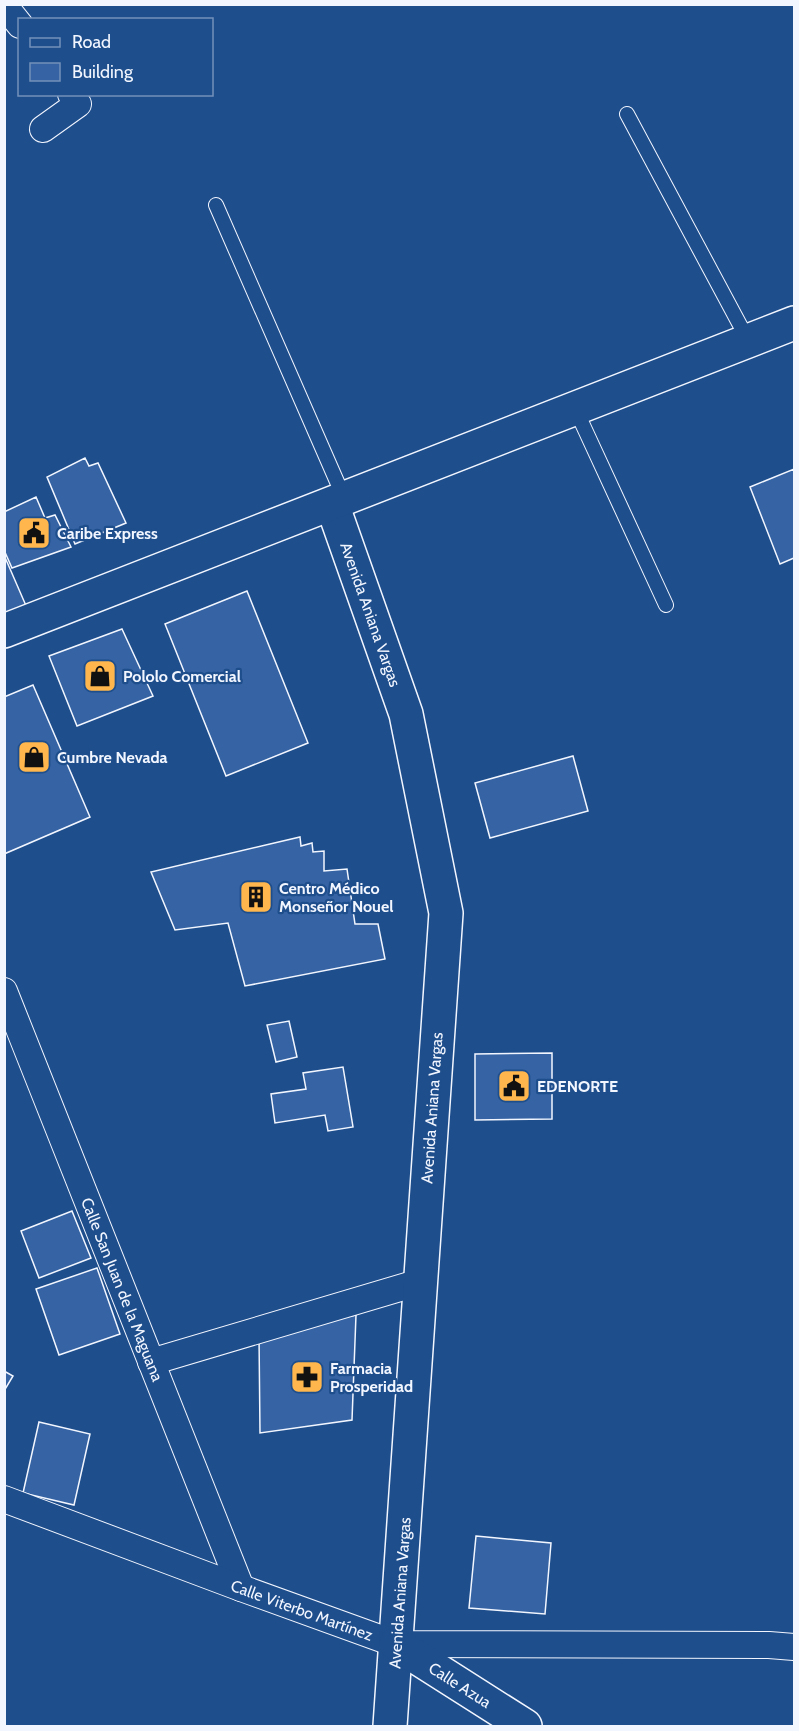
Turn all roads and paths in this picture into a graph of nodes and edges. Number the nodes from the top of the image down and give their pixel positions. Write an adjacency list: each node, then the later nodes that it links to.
1 (4, 5): 2 (street)
2 (18, 22)
3 (72, 96): 5 (street)
4 (627, 114): 8 (lane)
5 (43, 129)
6 (216, 205): 10 (lane)
7 (795, 323): 8 (main road)
8 (748, 340): 9 (main road)
9 (575, 408): 10 (main road); 11 (lane)
10 (339, 502): 12 (main road); 14 (main road, Avenida Aniana Vargas)
11 (666, 605)
12 (4, 631)
13 (4, 991): 15 (street, Calle San Juan de la Maguana)
14 (420, 1282): 15 (street); 18 (main road, Avenida Aniana Vargas)
15 (152, 1362): 17 (street, Calle San Juan de la Maguana)
16 (4, 1500): 17 (street, Calle Viterbo Martínez)
17 (241, 1588): 18 (street, Calle Viterbo Martínez)
18 (396, 1644): 19 (street, Calle Viterbo Martínez); 20 (main road, Avenida Aniana Vargas); 21 (main road, Calle Azua)
19 (795, 1647)
20 (390, 1726)
21 (525, 1726)

